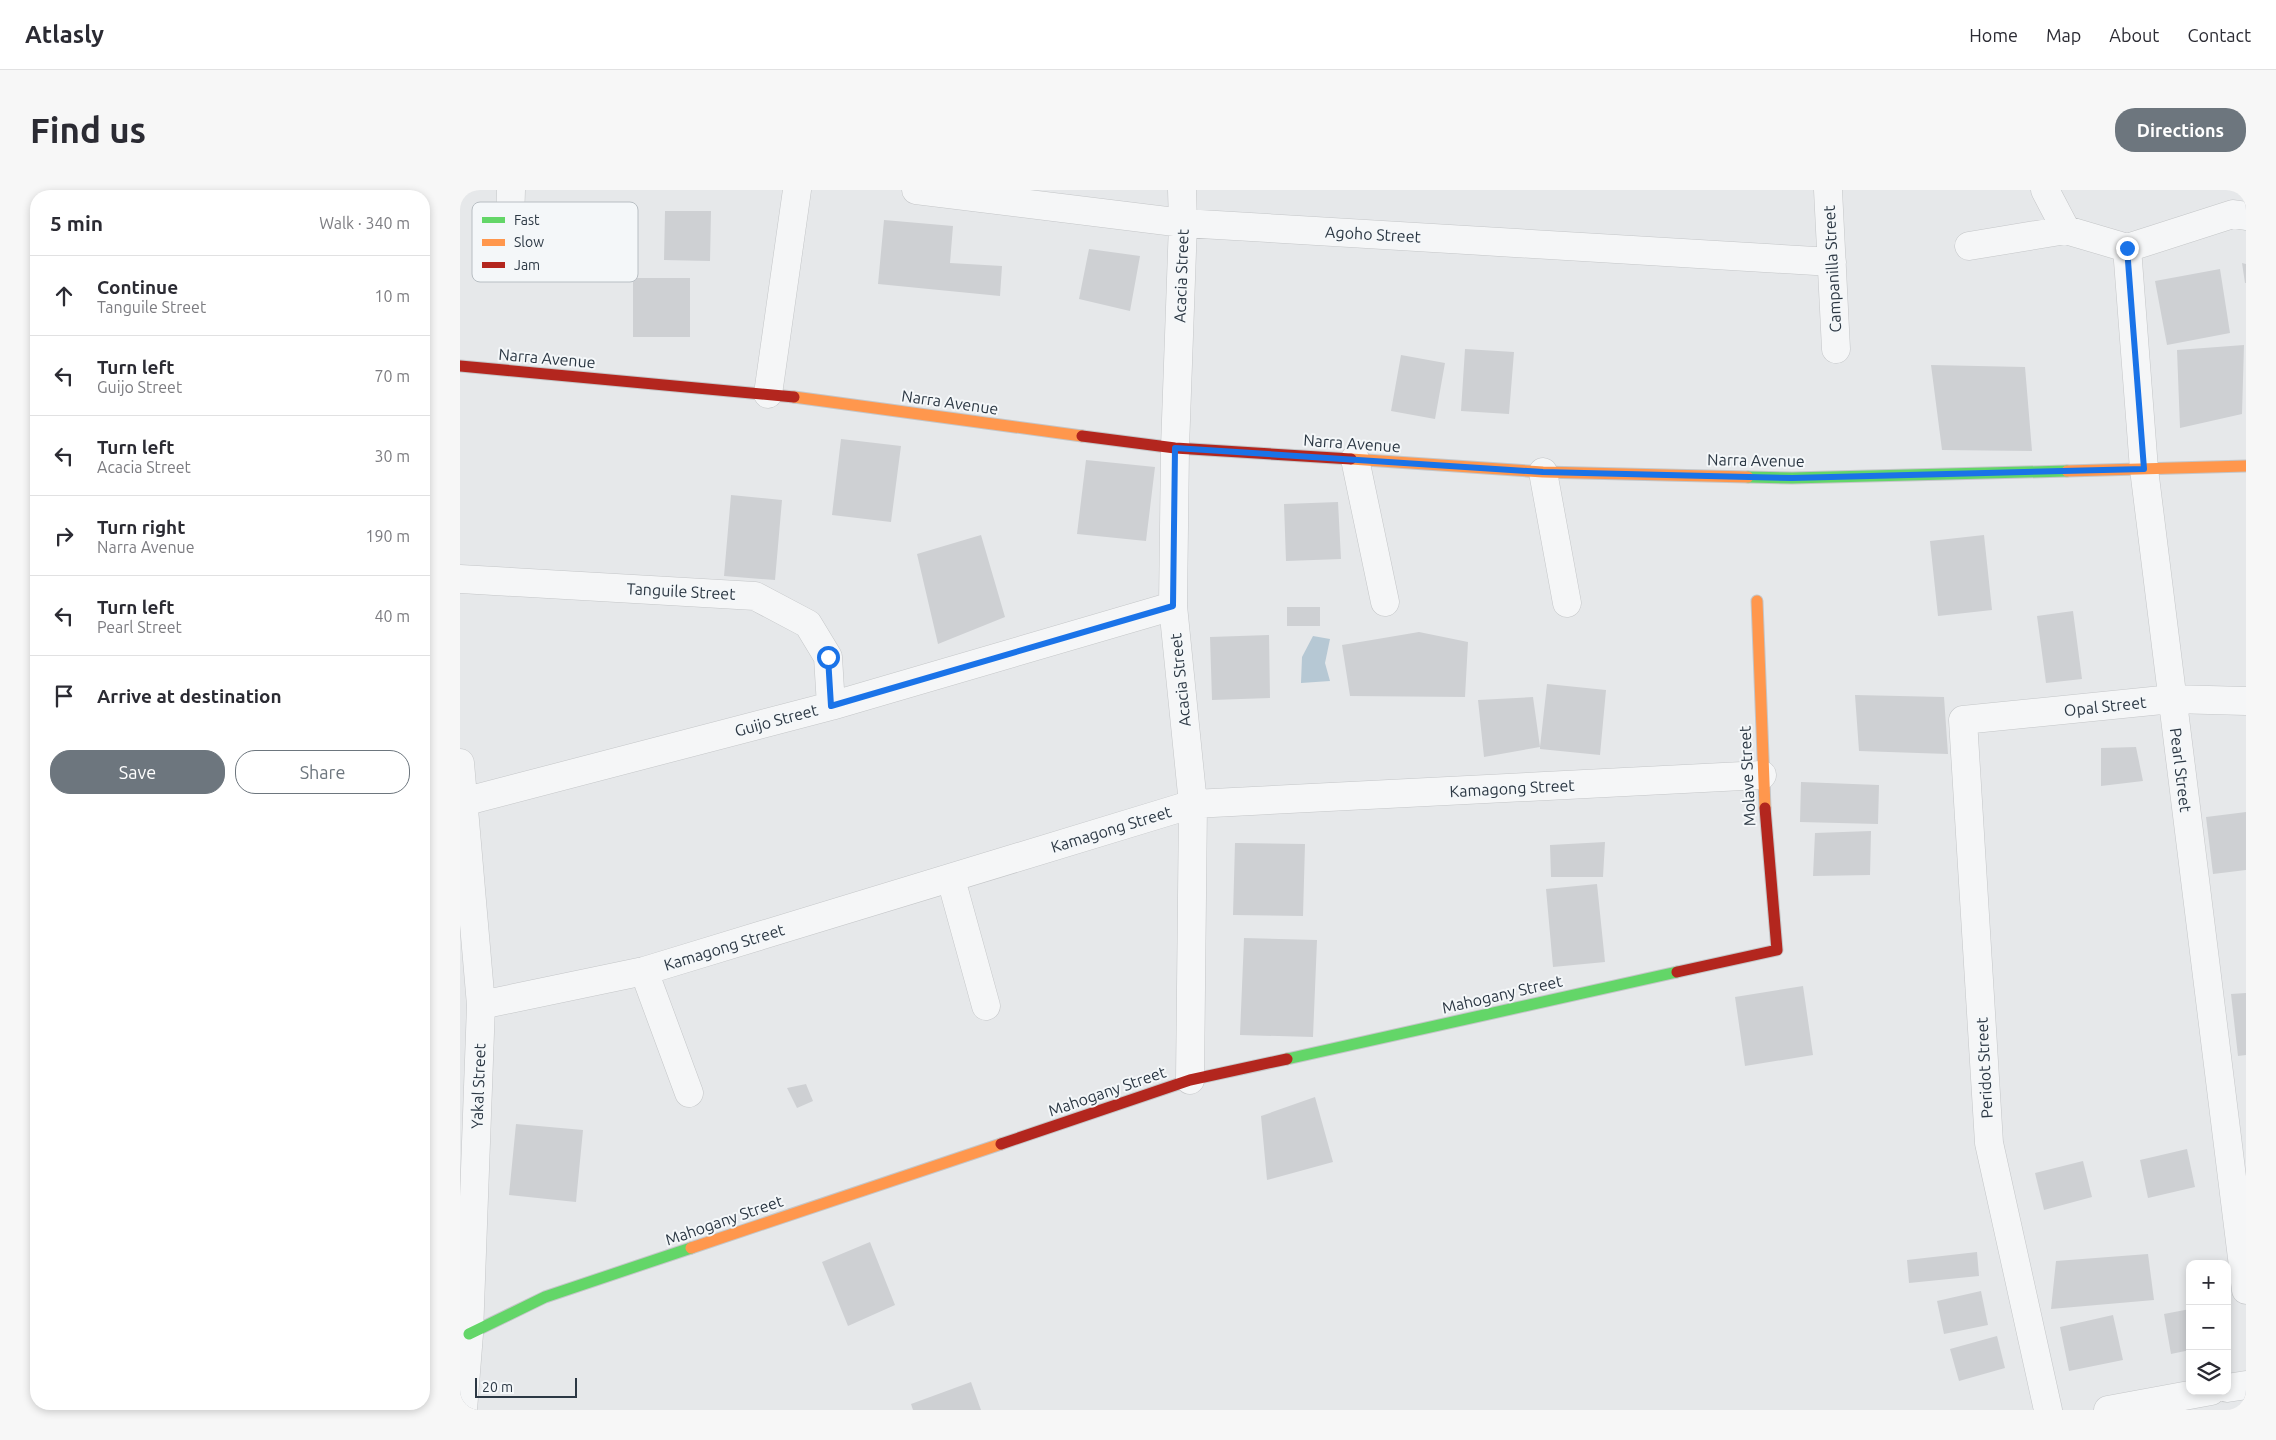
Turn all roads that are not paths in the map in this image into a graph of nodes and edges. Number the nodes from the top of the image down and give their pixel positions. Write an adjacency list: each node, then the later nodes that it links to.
1 (797, 190): 14 (street)
2 (916, 190): 7 (street, Agoho Street)
3 (1182, 190): 7 (street, Acacia Street)
4 (1828, 190): 11 (street, Campanilla Street)
5 (2045, 190): 8 (street)
6 (2237, 207): 10 (street)
7 (1183, 223): 11 (street, Agoho Street); 15 (street, Acacia Street)
8 (2066, 230): 9 (street); 10 (street)
9 (1970, 246)
10 (2127, 248): 18 (street, Pearl Street)
11 (1832, 262): 12 (street, Campanilla Street)
12 (1836, 349)
13 (460, 366): 14 (street, Narra Avenue)
14 (768, 394): 15 (street, Narra Avenue)
15 (1175, 448): 16 (street, Narra Avenue); 24 (street, Acacia Street)
16 (1355, 459): 19 (street, Narra Avenue); 22 (street)
17 (2246, 466): 18 (street, Narra Avenue)
18 (2144, 469): 19 (street, Narra Avenue); 25 (street, Pearl Street)
19 (1543, 472): 23 (street)
20 (460, 579): 27 (street, Tanguile Street)
21 (1757, 601): 30 (street, Molave Street)
22 (1385, 602)
23 (1567, 603)
24 (1173, 606): 27 (street, Guijo Street); 32 (street, Acacia Street)
25 (2172, 699): 26 (street, Opal Street); 28 (street, Opal Street); 40 (street, Pearl Street)
26 (2246, 701)
27 (831, 706): 31 (street, Guijo Street)
28 (1963, 720): 46 (street, Peridot Street)
29 (460, 763): 31 (street, Yakal Street)
30 (1762, 775): 32 (street, Kamagong Street); 34 (street, Molave Street)
31 (463, 802): 36 (street, Yakal Street)
32 (1193, 804): 33 (street, Kamagong Street); 38 (street, Acacia Street)
33 (951, 879): 35 (street, Kamagong Street); 37 (street)
34 (1777, 950): 38 (street, Mahogany Street)
35 (644, 971): 36 (street, Kamagong Street); 39 (street)
36 (480, 1005): 41 (street, Yakal Street)
37 (986, 1006)
38 (1190, 1080): 41 (street, Mahogany Street)
39 (689, 1093)
40 (2246, 1290)
41 (469, 1334): 45 (street, Yakal Street)
42 (2246, 1385): 43 (street)
43 (2231, 1387)
44 (2189, 1395): 47 (street)
45 (463, 1410)
46 (2048, 1410)
47 (2108, 1410)

